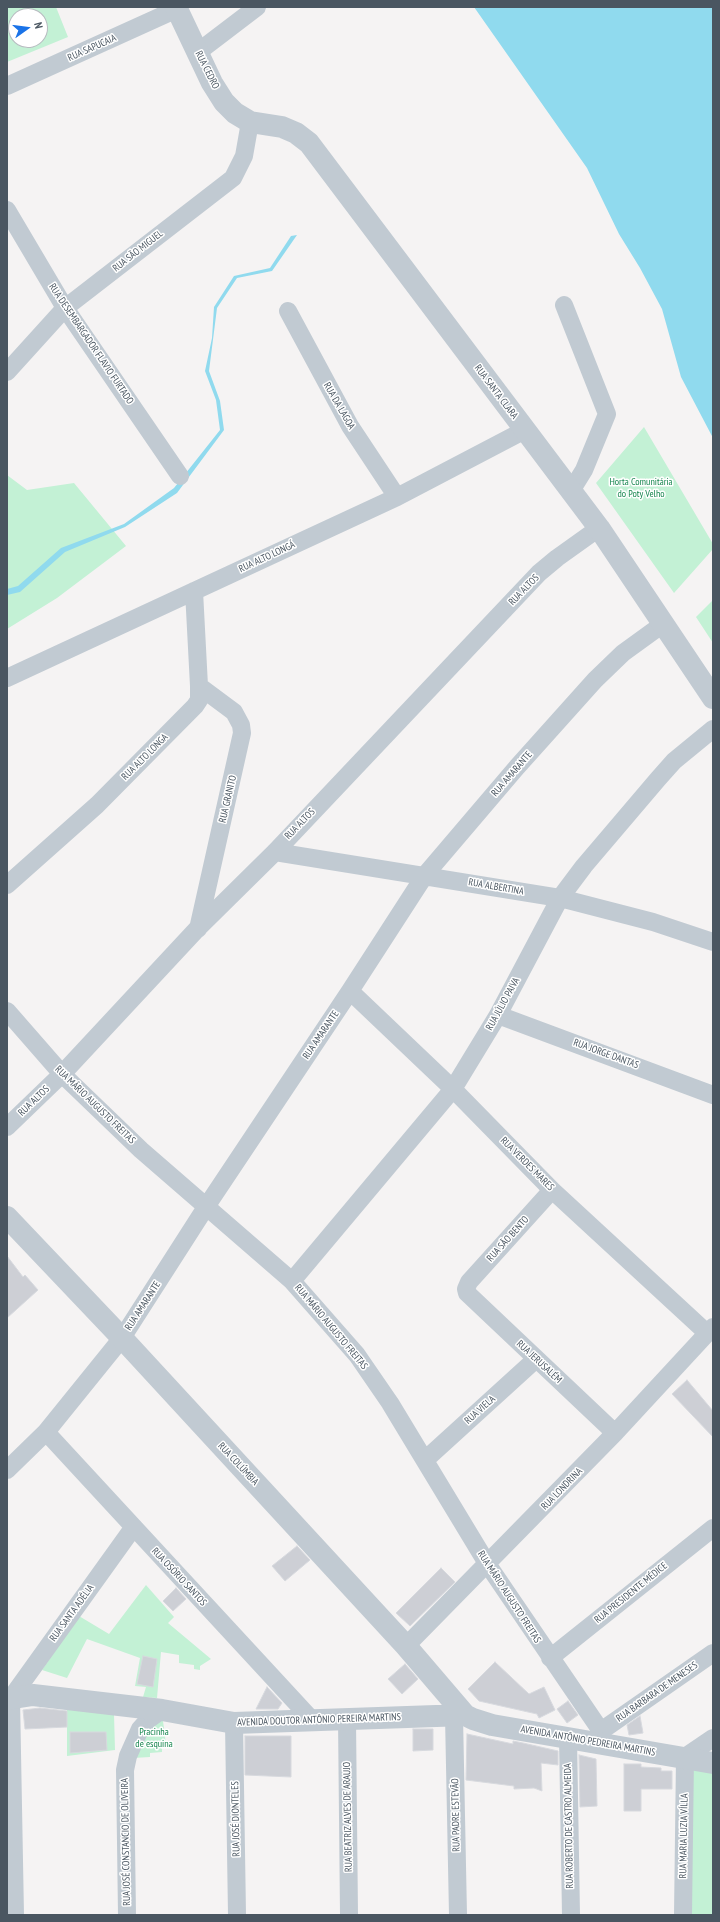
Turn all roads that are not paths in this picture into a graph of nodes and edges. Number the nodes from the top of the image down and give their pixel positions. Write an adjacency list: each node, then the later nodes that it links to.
1 (257, 7): 3 (street)
2 (177, 8): 3 (street, RUA CEDRO); 4 (street, RUA SAPUCAIA)
3 (198, 52): 5 (street, RUA CEDRO)
4 (7, 86)
5 (250, 122): 8 (street, RUA SÃO MIGUEL); 11 (street, RUA SANTA CLARA)
6 (7, 210): 8 (street, RUA DESEMBARGADOR FLAVIO FURTADO)
7 (564, 305): 13 (street)
8 (65, 308): 10 (street, RUA SÃO MIGUEL); 12 (street, RUA DESEMBARGADOR FLAVIO FURTADO)
9 (288, 311): 14 (street, RUA DA LAGOA)
10 (7, 372)
11 (525, 430): 13 (street, RUA SANTA CLARA); 14 (street, RUA ALTO LONGÁ)
12 (180, 476)
13 (571, 491): 15 (street, RUA SANTA CLARA)
14 (397, 497): 16 (street, RUA ALTO LONGÁ)
15 (599, 528): 17 (street, RUA SANTA CLARA); 22 (street, RUA ALTOS)
16 (194, 591): 18 (street, RUA ALTO LONGÁ); 19 (street, RUA ALTO LONGA)
17 (663, 624): 20 (street, RUA SANTA CLARA); 23 (street, RUA AMARANTE)
18 (7, 678)
19 (200, 686): 24 (street, RUA ALTO LONGA); 26 (street, RUA GRANITO)
20 (713, 698)
21 (713, 729): 25 (street, RUA JÚLIO PAIVA)
22 (274, 852): 23 (street, RUA ALBERTINA); 26 (street, RUA ALTOS)
23 (425, 875): 25 (street, RUA ALBERTINA); 28 (street, RUA AMARANTE)
24 (7, 885)
25 (560, 898): 27 (street, RUA ALBERTINA); 30 (street, RUA JÚLIO PAIVA)
26 (197, 929): 31 (street, RUA ALTOS)
27 (713, 942)
28 (350, 991): 32 (street, RUA VERDES MARES); 36 (street, RUA AMARANTE)
29 (7, 1011): 31 (street, RUA MÁRIO AUGUSTO FREITAS)
30 (498, 1015): 32 (street, RUA JÚLIO PAIVA); 33 (street, RUA JORGE DANTAS)
31 (62, 1074): 34 (street, RUA ALTOS); 36 (street, RUA MÁRIO AUGUSTO FREITAS)
32 (453, 1089): 35 (street, RUA VERDES MARES); 38 (street, RUA JÚLIO PAIVA)
33 (713, 1095)
34 (7, 1127)
35 (552, 1190): 39 (street, RUA SÃO BENTO); 40 (street, RUA VERDES MARES)
36 (206, 1207): 38 (street, RUA MÁRIO AUGUSTO FREITAS); 41 (street, RUA AMARANTE)
37 (7, 1217): 41 (street, RUA COLÚMBIA)
38 (292, 1281): 45 (street, RUA MÁRIO AUGUSTO FREITAS)
39 (466, 1289): 42 (street, RUA JERUSALÉM)
40 (710, 1330): 44 (street, RUA LONDRINA)
41 (122, 1338): 43 (street, RUA AMARANTE); 50 (street, RUA COLÚMBIA)
42 (536, 1360): 44 (street, RUA JERUSALÉM); 45 (street, RUA VIELA)
43 (46, 1432): 46 (street, RUA AMARANTE); 47 (street, RUA OSÓRIO SANTOS)
44 (615, 1433): 49 (street, RUA LONDRINA)
45 (425, 1460): 49 (street, RUA MÁRIO AUGUSTO FREITAS)
46 (7, 1470)
47 (133, 1528): 53 (street, RUA SANTA ADÉLIA); 57 (street, RUA OSÓRIO SANTOS)
48 (713, 1528): 52 (street, RUA PRESIDENTE MÉDICE)
49 (488, 1565): 50 (street, RUA LONDRINA); 52 (street, RUA MÁRIO AUGUSTO FREITAS)
50 (406, 1646): 55 (street, RUA COLÚMBIA)
51 (713, 1653): 60 (street, RUA BARBARA DE MENESES)
52 (550, 1658): 60 (street, RUA MÁRIO AUGUSTO FREITAS)
53 (9, 1698): 54 (street, AVENIDA DOUTOR ANTÔNIO PEREIRA MARTINS); 64 (street)
54 (162, 1710): 58 (street, AVENIDA DOUTOR ANTÔNIO PEREIRA MARTINS); 65 (street, RUA JOSÉ CONSTANCIO DE OLIVEIRA)
55 (460, 1715): 56 (street, AVENIDA DOUTOR ANTÔNIO PEREIRA MARTINS); 59 (street, AVENIDA ANTÔNIO PEDREIRA MARTINS); 68 (street, RUA PADRE ESTEVÃO)
56 (347, 1719): 57 (street, AVENIDA DOUTOR ANTÔNIO PEREIRA MARTINS); 67 (street, RUA BEATRIZ ALVES DE ARAUJO)
57 (313, 1721): 58 (street, AVENIDA DOUTOR ANTÔNIO PEREIRA MARTINS)
58 (234, 1722): 66 (street, RUA JOSÉ DIONTELES)
59 (568, 1737): 60 (street, AVENIDA ANTÔNIO PEDREIRA MARTINS); 69 (street, RUA ROBERTO DE CASTRO ALMEIDA)
60 (603, 1738): 62 (street, AVENIDA ANTÔNIO PEDREIRA MARTINS)
61 (713, 1738): 62 (street)
62 (685, 1757): 63 (street, AVENIDA ANTÔNIO PEDREIRA MARTINS); 70 (street, RUA MARIA LUZIA VÍLLA)
63 (713, 1763)
64 (15, 1915)
65 (127, 1915)
66 (237, 1915)
67 (349, 1915)
68 (458, 1915)
69 (571, 1915)
70 (683, 1915)

